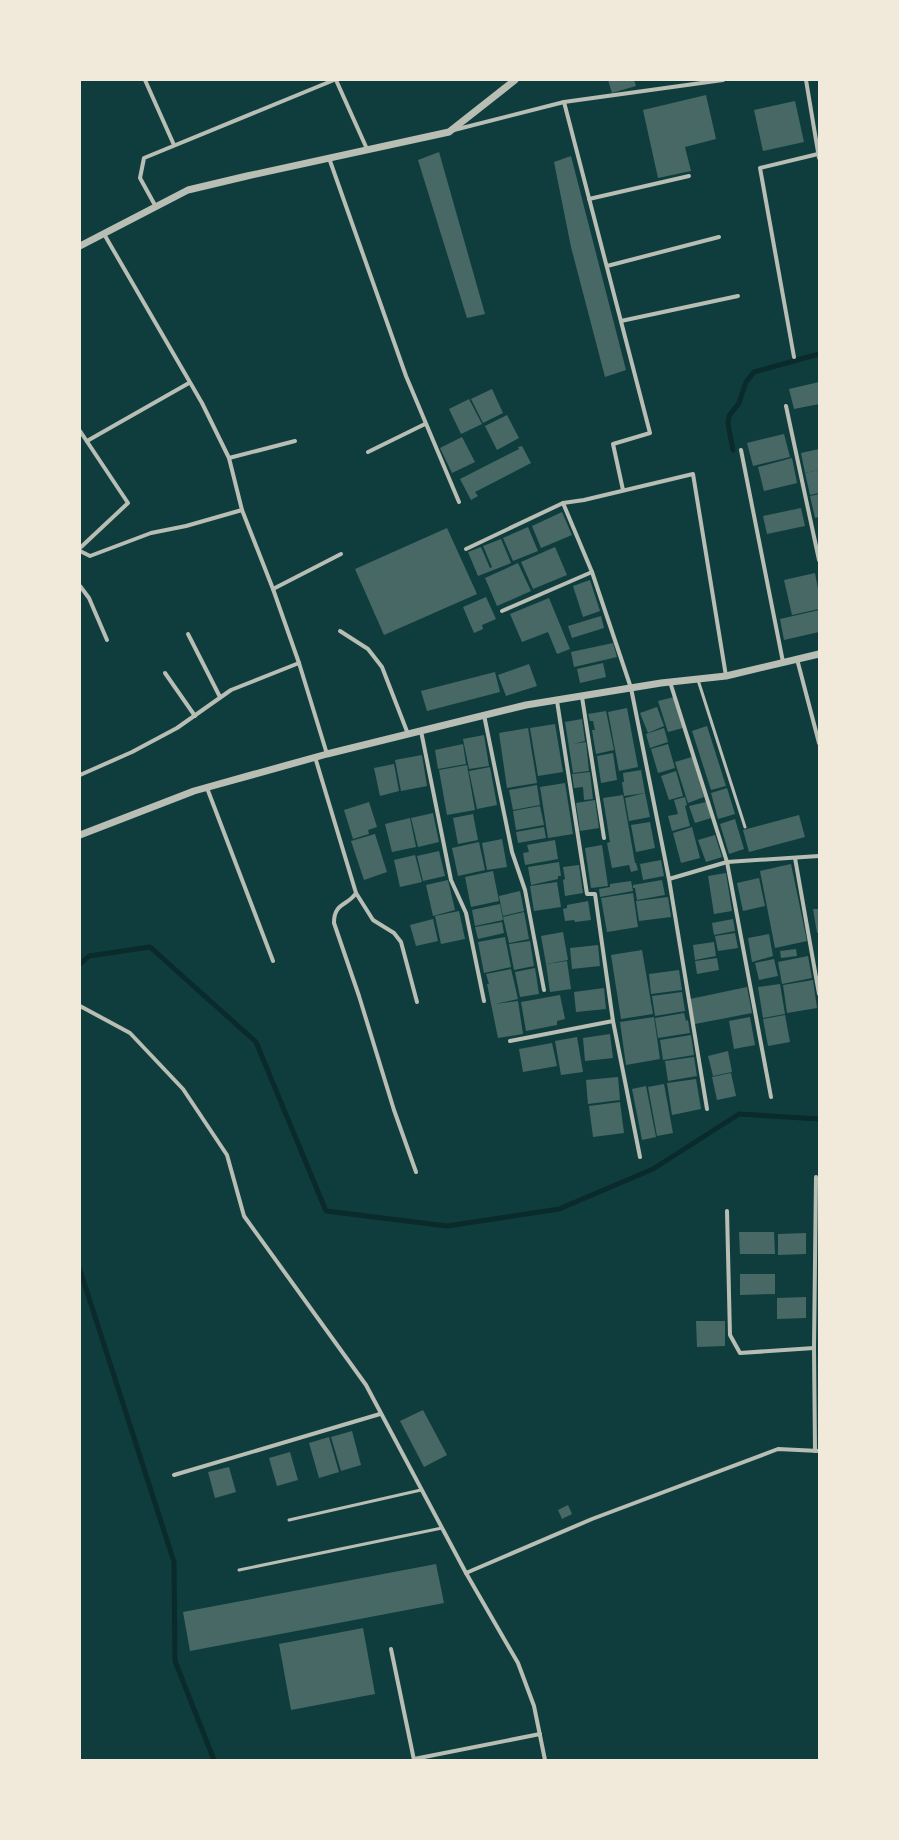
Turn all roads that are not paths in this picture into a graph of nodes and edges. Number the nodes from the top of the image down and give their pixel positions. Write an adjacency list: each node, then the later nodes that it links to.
1 (145, 80): 8 (street)
2 (335, 80): 8 (street); 9 (street)
3 (515, 80): 7 (street)
4 (722, 80): 6 (street)
5 (806, 80): 10 (street)
6 (564, 102): 7 (street); 13 (street)
7 (449, 132): 9 (street)
8 (174, 145): 14 (street)
9 (367, 149): 11 (street)
10 (819, 156): 21 (street)
11 (329, 158): 14 (street); 24 (street)
12 (689, 176): 13 (street)
13 (589, 199): 18 (street)
14 (156, 207): 15 (street)
15 (104, 234): 17 (street); 22 (street)
16 (719, 237): 18 (street)
17 (80, 246)
18 (607, 266): 20 (street)
19 (738, 296): 20 (street)
20 (621, 321): 31 (street)
21 (794, 357)
22 (188, 383): 26 (street); 30 (street)
23 (786, 406): 39 (street)
24 (425, 424): 29 (street); 32 (street)
25 (80, 431): 26 (street)
26 (86, 441): 35 (street)
27 (295, 441): 30 (street)
28 (741, 450): 49 (street)
29 (368, 452)
30 (229, 458): 34 (street)
31 (623, 490): 33 (street); 52 (street)
32 (459, 502)
33 (563, 503): 36 (street); 40 (street)
34 (242, 510): 37 (street); 42 (street)
35 (80, 548)
36 (466, 549)
37 (80, 551)
38 (341, 554): 42 (street)
39 (819, 560)
40 (592, 572): 43 (street); 55 (street)
41 (80, 586): 46 (street)
42 (273, 589): 50 (street)
43 (502, 611)
44 (340, 631): 62 (street)
45 (188, 634): 57 (street)
46 (107, 640)
47 (819, 654): 48 (street)
48 (797, 659): 49 (street); 63 (street)
49 (783, 662): 52 (street)
50 (299, 664): 57 (street); 64 (street)
51 (165, 673): 60 (street)
52 (726, 676): 53 (street)
53 (698, 679): 54 (street); 68 (lane)
54 (670, 682): 55 (street); 73 (street)
55 (630, 688): 56 (street); 74 (street)
56 (582, 696): 58 (street); 70 (street)
57 (220, 697): 60 (street)
58 (557, 701): 59 (street); 82 (street)
59 (484, 715): 61 (street); 77 (street)
60 (194, 716): 66 (street)
61 (421, 731): 62 (street); 79 (street)
62 (408, 734): 64 (street)
63 (819, 743)
64 (327, 754): 65 (street)
65 (315, 757): 67 (street); 75 (street)
66 (80, 775)
67 (207, 788): 69 (street); 76 (street)
68 (745, 827)
69 (80, 835)
70 (604, 838)
71 (819, 856): 72 (street)
72 (795, 858): 73 (street); 78 (street)
73 (728, 862): 74 (street); 84 (street)
74 (669, 879): 85 (street)
75 (356, 893): 80 (street); 87 (street)
76 (273, 961)
77 (544, 990)
78 (819, 994)
79 (484, 1001)
80 (417, 1002)
81 (80, 1006): 91 (street)
82 (613, 1021): 83 (street); 86 (street)
83 (510, 1041)
84 (771, 1097)
85 (707, 1109)
86 (640, 1157)
87 (416, 1172)
88 (816, 1177): 90 (street)
89 (727, 1211): 90 (street)
90 (814, 1348): 92 (street)
91 (380, 1414): 93 (street); 94 (street)
92 (817, 1451): 98 (street)
93 (174, 1475)
94 (421, 1490): 95 (lane); 96 (street)
95 (289, 1520)
96 (442, 1528): 97 (lane); 98 (street)
97 (239, 1570)
98 (466, 1573): 100 (street)
99 (391, 1649): 101 (street)
100 (540, 1734): 101 (street); 102 (street)
101 (414, 1760)
102 (545, 1760)

